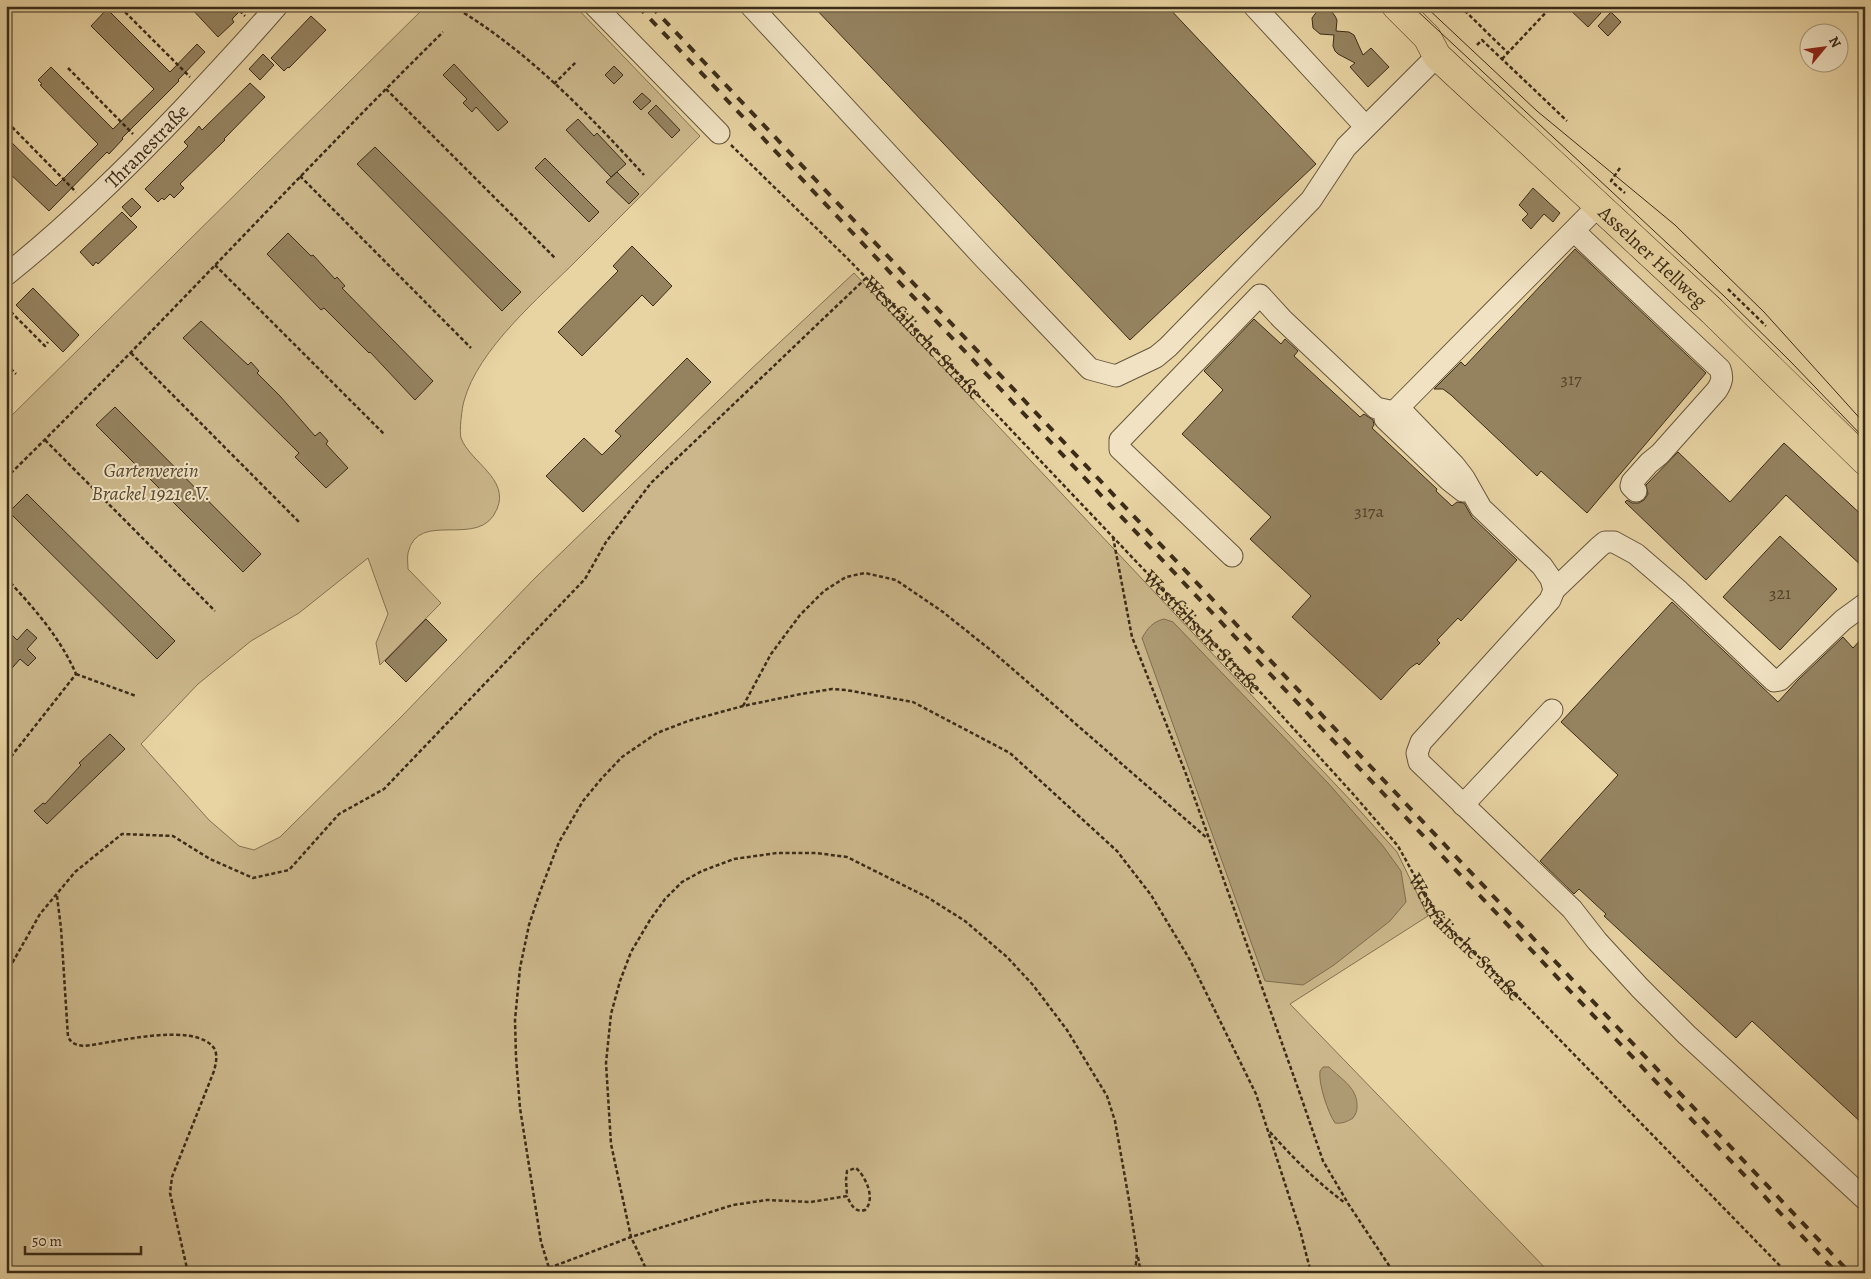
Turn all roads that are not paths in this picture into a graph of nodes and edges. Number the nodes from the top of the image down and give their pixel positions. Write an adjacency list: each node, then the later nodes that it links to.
1 (277, 6): 12 (street, Thranestraße)
2 (596, 6): 9 (street)
3 (751, 6): 8 (street)
4 (1254, 6): 8 (street)
5 (1375, 6): 7 (main road)
6 (1396, 6): 7 (main road)
7 (1437, 56): 8 (street); 10 (main road, Asselner Hellweg)
8 (1365, 126)
9 (719, 133)
10 (1598, 206): 11 (street); 14 (main road, Asselner Hellweg)
11 (1574, 231): 13 (street); 15 (street)
12 (6, 275)
13 (1393, 413): 16 (street); 17 (street)
14 (1865, 461)
15 (1636, 491)
16 (1232, 556)
17 (1554, 590): 18 (street); 20 (street)
18 (1865, 604)
19 (1552, 710): 20 (street)
20 (1463, 805): 21 (street)
21 (1865, 1199)

